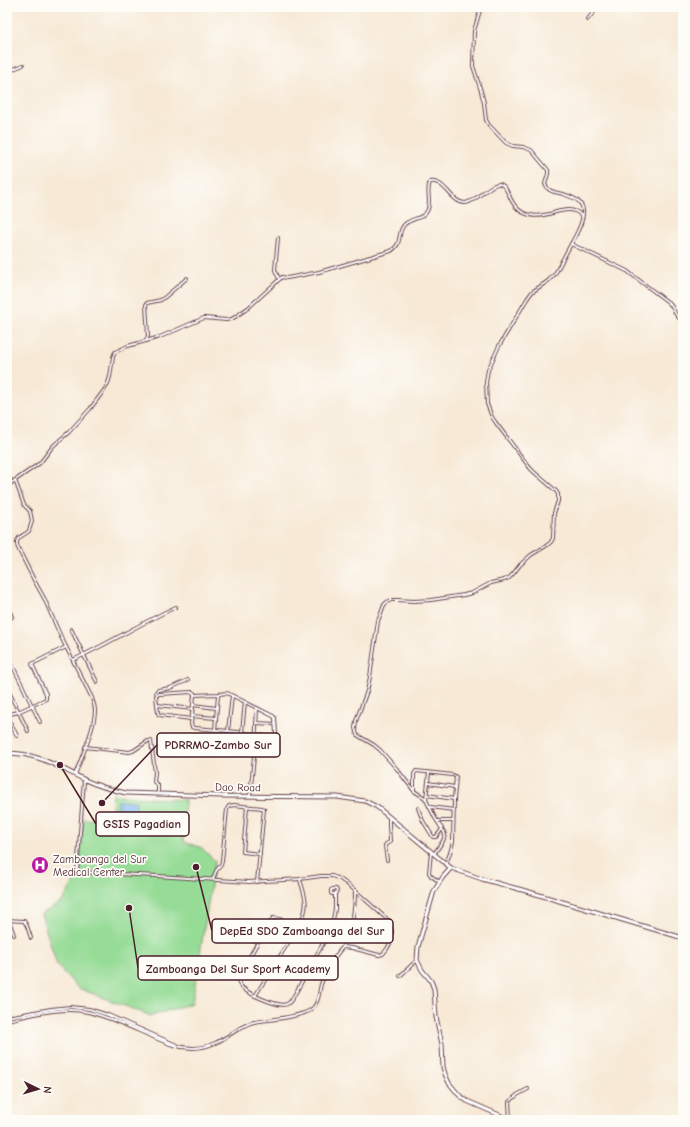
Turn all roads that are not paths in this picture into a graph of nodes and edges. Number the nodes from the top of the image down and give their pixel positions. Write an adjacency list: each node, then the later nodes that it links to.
1 (482, 7): 6 (street)
2 (597, 7): 3 (street)
3 (587, 20)
4 (23, 65): 5 (street)
5 (7, 72)
6 (582, 216): 8 (street); 10 (street)
7 (278, 238): 10 (street)
8 (571, 244): 11 (street); 59 (street)
9 (187, 278): 12 (street)
10 (278, 279): 12 (street)
11 (683, 320)
12 (146, 341): 14 (street)
13 (7, 469): 15 (street)
14 (15, 480): 15 (street); 21 (street)
15 (11, 483): 16 (street)
16 (7, 486)
17 (7, 604): 19 (street)
18 (176, 607): 23 (street)
19 (7, 621)
20 (71, 629): 23 (street)
21 (66, 647): 24 (street); 35 (street)
22 (7, 654): 35 (street)
23 (84, 655): 24 (street); 26 (street)
24 (73, 660): 52 (street)
25 (188, 680): 30 (street)
26 (97, 682)
27 (7, 688): 39 (street)
28 (219, 694): 29 (street); 31 (street); 36 (street)
29 (194, 695): 30 (street); 34 (street)
30 (157, 696): 33 (street)
31 (232, 696): 32 (street); 48 (street)
32 (245, 702): 37 (street); 49 (street)
33 (157, 705): 38 (street); 41 (street)
34 (193, 705): 36 (street); 38 (street)
35 (32, 706): 39 (street); 43 (street)
36 (216, 708): 42 (street)
37 (257, 708): 44 (street); 45 (street)
38 (193, 709): 41 (street)
39 (18, 712): 40 (street); 47 (street)
40 (7, 715): 51 (street)
41 (192, 717): 42 (street); 46 (street)
42 (216, 718): 46 (street)
43 (40, 722)
44 (256, 723): 45 (street); 50 (street)
45 (275, 724): 50 (street)
46 (215, 730): 48 (street)
47 (28, 731)
48 (228, 731): 49 (street)
49 (242, 732): 50 (street)
50 (255, 735): 62 (street)
51 (17, 736)
52 (85, 747): 55 (street); 60 (street)
53 (7, 753): 55 (street, Dao Road)
54 (429, 773): 57 (street); 58 (street); 59 (street)
55 (75, 775): 56 (street, Dao Road)
56 (84, 780): 60 (street, Dao Road); 78 (street)
57 (428, 783): 58 (street); 61 (street)
58 (455, 787): 63 (street)
59 (414, 791): 64 (street)
60 (158, 794): 62 (street, Dao Road)
61 (427, 795): 63 (street); 64 (street)
62 (250, 796): 69 (street, Dao Road)
63 (454, 799): 68 (street)
64 (426, 800): 66 (street)
65 (247, 807): 74 (street); 74 (street); 78 (street)
66 (430, 807): 68 (street); 70 (street)
67 (418, 808): 72 (street)
68 (454, 810): 71 (street)
69 (390, 817): 73 (street, Dao Road); 75 (street)
70 (437, 821): 71 (street); 72 (street)
71 (453, 821): 76 (street)
72 (442, 829): 73 (street)
73 (433, 852): 76 (street, Dao Road); 81 (street)
74 (260, 854): 80 (street)
75 (387, 860)
76 (446, 864): 77 (street, Dao Road)
77 (451, 868): 81 (street); 90 (street, Dao Road)
78 (213, 879): 80 (street)
79 (300, 879): 80 (street); 82 (street); 85 (street)
80 (256, 882)
81 (440, 882): 92 (street)
82 (355, 890): 91 (street); 91 (street)
83 (335, 894): 89 (street)
84 (8, 920): 87 (street); 88 (street)
85 (300, 924): 86 (street); 89 (street)
86 (297, 929): 94 (street); 94 (street)
87 (14, 935)
88 (31, 938)
89 (326, 938): 94 (street)
90 (683, 938)
91 (343, 947): 96 (street)
92 (417, 960): 93 (street); 98 (street)
93 (400, 976)
94 (255, 996)
95 (7, 1010): 96 (street)
96 (8, 1018)
97 (528, 1089): 98 (street)
98 (510, 1120)

